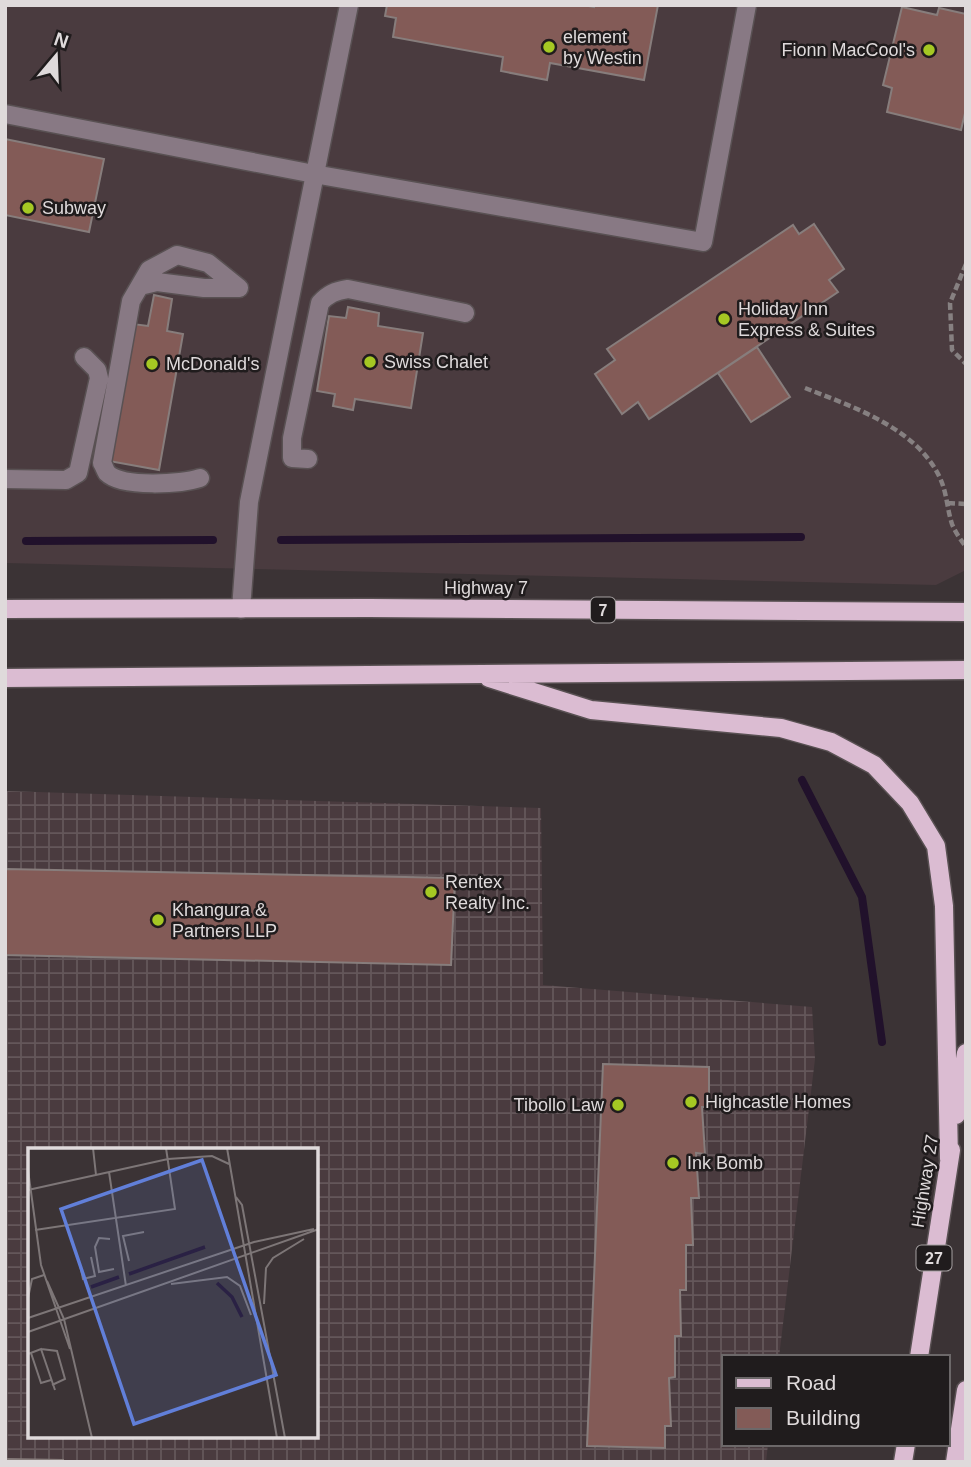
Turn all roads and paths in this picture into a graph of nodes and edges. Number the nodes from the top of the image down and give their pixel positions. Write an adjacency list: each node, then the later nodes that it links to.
1 (349, 5): 4 (lane)
2 (747, 5): 4 (lane)
3 (5, 114): 4 (lane)
4 (314, 174): 18 (lane)
5 (966, 264): 9 (path)
6 (140, 286): 6 (lane); 12 (lane)
7 (465, 313): 11 (lane)
8 (84, 357): 13 (lane)
9 (966, 364)
10 (805, 388): 14 (path)
11 (308, 459)
12 (200, 478)
13 (5, 479)
14 (948, 503): 15 (path); 16 (path)
15 (966, 504)
16 (966, 547)
17 (5, 609): 18 (main road, Highway 7 / 7)
18 (241, 609): 19 (main road, Highway 7 / 7)
19 (966, 612)
20 (966, 670): 21 (main road)
21 (473, 673): 22 (main road); 24 (main road)
22 (5, 678)
23 (966, 1053): 24 (main road, Highway 27 / 27)
24 (949, 1159): 25 (main road, Highway 27 / 27)
25 (919, 1355)
26 (966, 1390): 27 (main road)
27 (955, 1462)

